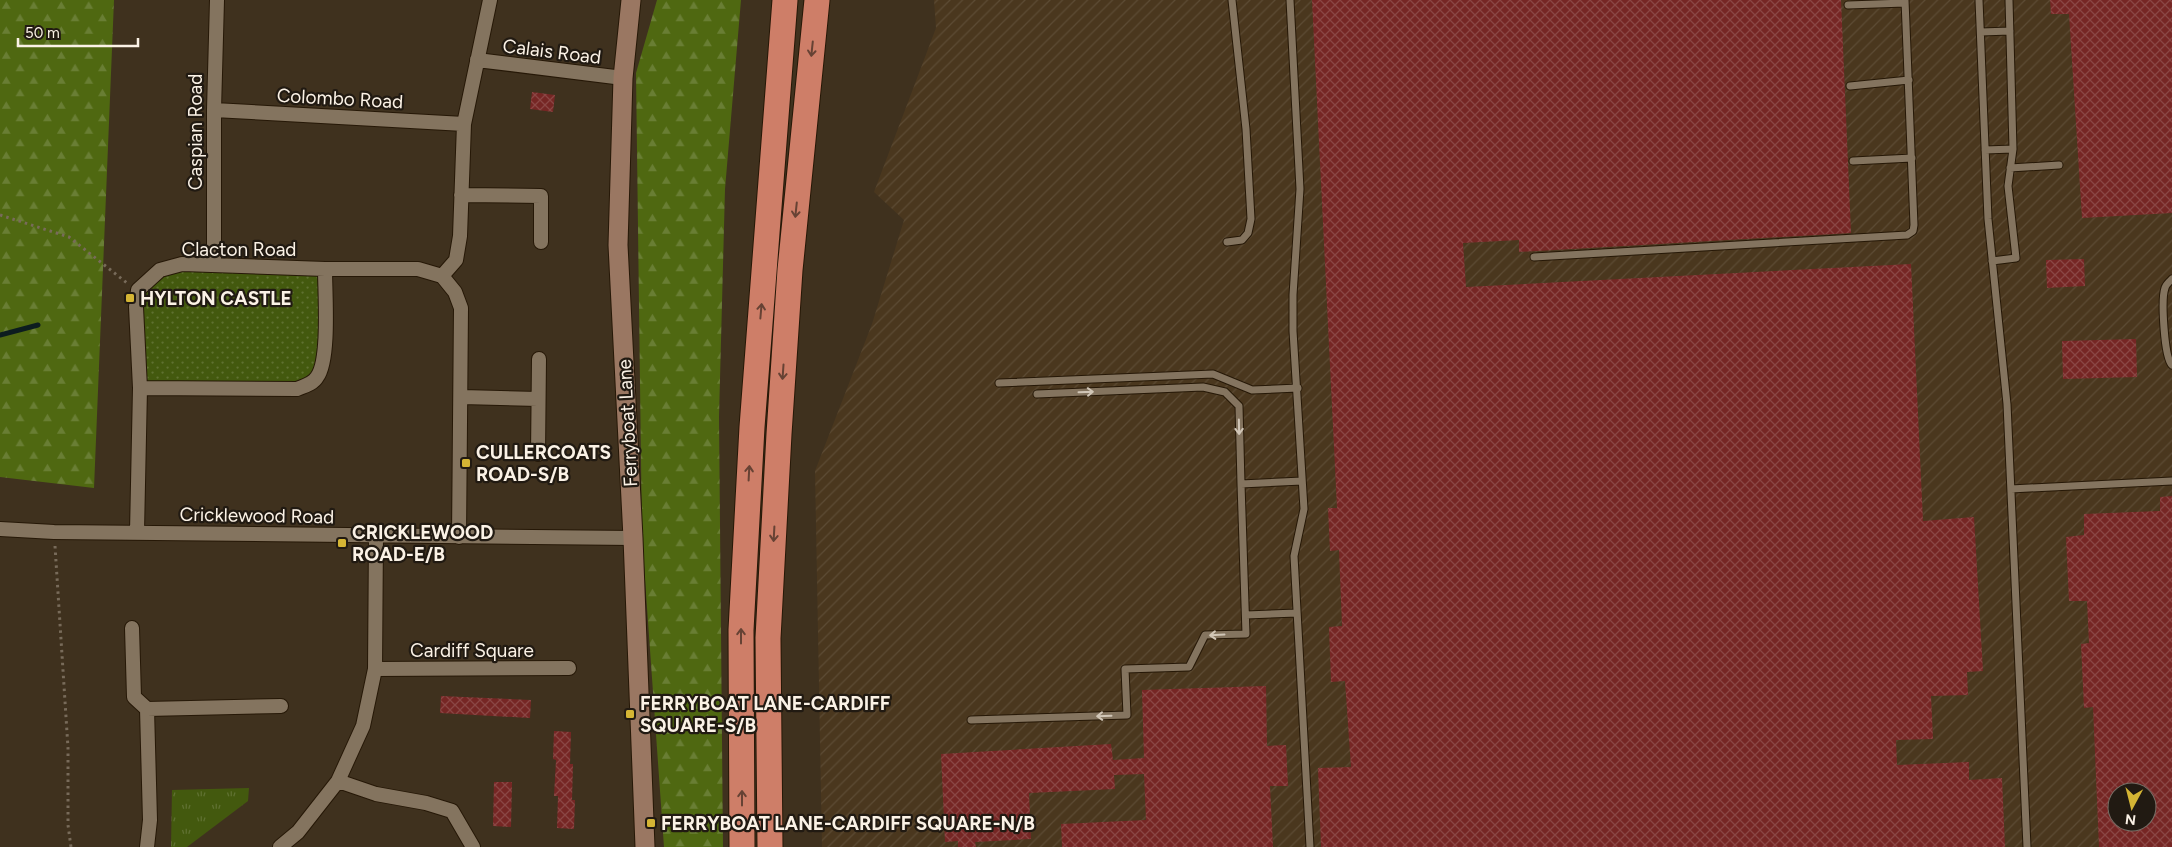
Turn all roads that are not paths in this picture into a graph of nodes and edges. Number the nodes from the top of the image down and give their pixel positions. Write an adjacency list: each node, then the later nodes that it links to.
1 (217, 0): 18 (street, Caspian Road)
2 (490, 0): 14 (street)
3 (631, 0): 15 (street, Ferryboat Lane)
4 (785, 0): 66 (highway, one-way to 4)
5 (817, 0): 67 (highway, one-way to 67)
6 (1232, 0): 28 (lane)
7 (1290, 0): 39 (lane)
8 (1979, 0): 13 (lane)
9 (2009, 0): 12 (lane)
10 (1905, 1): 11 (lane); 16 (lane)
11 (1848, 5)
12 (2010, 31): 13 (lane); 20 (lane)
13 (1981, 32): 21 (lane)
14 (477, 60): 15 (street, Calais Road); 19 (street)
15 (623, 78): 52 (street, Ferryboat Lane)
16 (1909, 80): 17 (lane); 22 (lane)
17 (1850, 86)
18 (214, 110): 19 (street, Colombo Road); 31 (street, Caspian Road)
19 (464, 124): 26 (street)
20 (2013, 149): 21 (lane); 25 (lane)
21 (1985, 150): 30 (lane)
22 (1912, 158): 23 (lane); 29 (lane)
23 (1853, 161)
24 (2059, 165): 25 (lane)
25 (2010, 168): 30 (lane)
26 (461, 195): 27 (street); 33 (street)
27 (541, 242)
28 (1227, 242)
29 (1534, 257)
30 (1992, 261): 47 (lane)
31 (214, 264): 32 (street, Clacton Road); 38 (street, Clacton Road)
32 (325, 269): 33 (street, Clacton Road); 38 (street)
33 (442, 276): 41 (street)
34 (2172, 279): 36 (lane)
35 (539, 359): 42 (street)
36 (2172, 365)
37 (1000, 383): 39 (lane)
38 (140, 388): 49 (street)
39 (1298, 388): 44 (lane)
40 (1037, 394): 46 (lane, one-way to 46)
41 (462, 398): 42 (street); 51 (street)
42 (538, 399): 43 (street)
43 (538, 454)
44 (1302, 481): 46 (lane); 53 (lane)
45 (2172, 481): 47 (lane)
46 (1241, 484): 54 (lane)
47 (2011, 489): 69 (lane)
48 (0, 529): 49 (street, Cricklewood Road)
49 (137, 532): 50 (street, Cricklewood Road)
50 (376, 536): 51 (street, Cricklewood Road); 57 (street)
51 (459, 537): 52 (street, Cricklewood Road)
52 (634, 538): 65 (street, Ferryboat Lane)
53 (1297, 613): 54 (lane); 68 (lane)
54 (1246, 615): 60 (lane, one-way to 60)
55 (132, 628): 59 (street)
56 (569, 668): 57 (street, Cardiff Square)
57 (375, 669): 61 (street)
58 (281, 706): 59 (street)
59 (147, 709): 62 (street)
60 (971, 720)
61 (338, 781): 63 (street); 64 (street)
62 (147, 847)
63 (280, 847)
64 (472, 847)
65 (645, 847)
66 (742, 847)
67 (770, 847)
68 (1310, 847)
69 (2027, 847)

